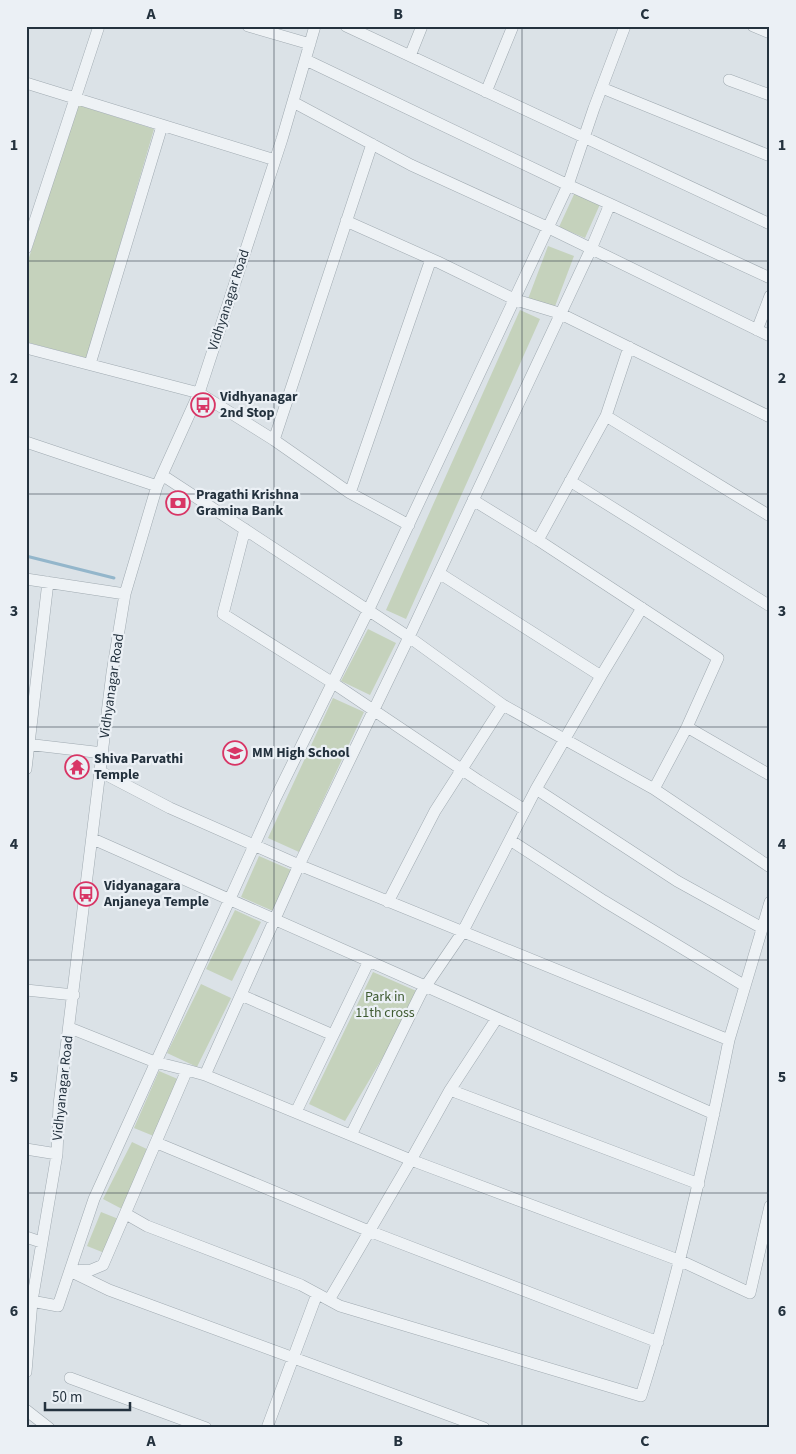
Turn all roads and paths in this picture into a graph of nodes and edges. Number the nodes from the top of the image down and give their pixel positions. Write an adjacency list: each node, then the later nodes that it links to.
1 (99, 26): 18 (street)
2 (248, 26): 10 (street)
3 (315, 26): 10 (street, Vidhyanagar Road)
4 (346, 26): 11 (street)
5 (422, 26): 11 (street)
6 (513, 26): 16 (street)
7 (625, 26): 15 (street)
8 (753, 26): 9 (street)
9 (770, 33)
10 (310, 44): 12 (street, Vidhyanagar Road)
11 (410, 56): 16 (street)
12 (306, 60): 19 (street, Vidhyanagar Road); 25 (street)
13 (729, 80): 17 (street)
14 (26, 83): 18 (street)
15 (602, 88): 21 (street); 23 (street)
16 (486, 92): 21 (street)
17 (770, 94)
18 (75, 99): 20 (street); 30 (street)
19 (293, 102): 22 (street); 24 (street, Vidhyanagar Road)
20 (162, 126): 24 (street); 41 (street)
21 (584, 139): 25 (street); 28 (street)
22 (372, 144): 27 (street); 29 (street)
23 (770, 156)
24 (275, 160): 42 (street, Vidhyanagar Road)
25 (568, 185): 26 (street); 29 (street)
26 (610, 204): 31 (street); 33 (street)
27 (346, 221): 32 (street); 45 (street)
28 (770, 224)
29 (549, 228): 31 (street); 35 (street)
30 (26, 248)
31 (591, 249): 36 (street); 37 (street)
32 (431, 259): 35 (street); 50 (street)
33 (770, 278)
34 (770, 296): 37 (street)
35 (516, 300): 36 (street); 53 (street)
36 (559, 314): 39 (street); 51 (street)
37 (757, 330): 38 (street)
38 (770, 336)
39 (629, 347): 43 (street); 44 (street)
40 (26, 348): 41 (street)
41 (90, 364): 42 (street)
42 (199, 393): 45 (street); 47 (street, Vidhyanagar Road)
43 (606, 416): 48 (street); 52 (street)
44 (770, 417)
45 (274, 440): 50 (street)
46 (26, 442): 49 (street)
47 (162, 475): 49 (street, Vidhyanagar Road); 54 (street)
48 (570, 481): 55 (street); 60 (street)
49 (157, 486): 59 (street, Vidhyanagar Road)
50 (350, 493): 53 (street)
51 (473, 500): 55 (street); 56 (street)
52 (770, 516)
53 (409, 525): 62 (street)
54 (245, 529): 62 (street); 65 (street)
55 (538, 540): 61 (street)
56 (439, 573): 63 (street); 64 (street)
57 (26, 579): 58 (street)
58 (48, 582): 59 (street); 70 (street)
59 (126, 594): 71 (street, Vidhyanagar Road)
60 (770, 606)
61 (642, 608): 64 (street); 68 (street)
62 (368, 611): 63 (street); 65 (street)
63 (409, 637): 66 (street); 67 (street)
64 (600, 676): 69 (street)
65 (332, 683): 67 (street); 81 (street)
66 (503, 705): 69 (street); 73 (street)
67 (374, 710): 73 (street); 82 (street)
68 (687, 727): 75 (street); 77 (street)
69 (565, 740): 76 (street); 77 (street)
70 (28, 744): 71 (street); 72 (street)
71 (103, 753): 74 (street, Vidhyanagar Road)
72 (26, 768)
73 (461, 769): 78 (street); 85 (street)
74 (101, 772): 79 (street, Vidhyanagar Road); 81 (street)
75 (770, 775)
76 (536, 789): 78 (street); 88 (street)
77 (654, 789): 83 (street)
78 (525, 810): 80 (street)
79 (93, 839): 84 (street); 94 (street, Vidhyanagar Road)
80 (510, 840): 89 (street); 92 (street)
81 (255, 844): 82 (street); 84 (street)
82 (299, 865): 85 (street); 87 (street)
83 (770, 867)
84 (230, 899): 87 (street); 100 (street)
85 (388, 902): 89 (street)
86 (770, 902): 88 (street)
87 (274, 918): 90 (street); 95 (street)
88 (762, 928): 92 (street)
89 (462, 933): 91 (street); 99 (street)
90 (369, 960): 91 (street); 98 (street)
91 (426, 986): 96 (street); 106 (street)
92 (745, 986): 99 (street)
93 (26, 990): 94 (street)
94 (74, 995): 97 (street, Vidhyanagar Road)
95 (240, 995): 98 (street); 102 (street)
96 (497, 1018): 103 (street); 105 (street)
97 (70, 1028): 100 (street); 109 (street, Vidhyanagar Road)
98 (333, 1035): 104 (street)
99 (729, 1040): 105 (street)
100 (156, 1062): 101 (street); 118 (street)
101 (187, 1070): 102 (street); 107 (street)
102 (205, 1075): 104 (street)
103 (450, 1090): 110 (street); 111 (street)
104 (296, 1112): 106 (street)
105 (714, 1114): 111 (street)
106 (351, 1134): 110 (street)
107 (157, 1143): 113 (street); 114 (street)
108 (26, 1149): 109 (street)
109 (57, 1154): 116 (street, Vidhyanagar Road)
110 (411, 1160): 114 (street); 117 (street)
111 (699, 1184): 117 (street)
112 (770, 1206): 117 (street)
113 (126, 1214): 118 (street); 119 (street)
114 (368, 1231): 120 (street); 122 (street)
115 (26, 1237): 116 (street)
116 (41, 1242): 121 (street, Vidhyanagar Road)
117 (680, 1261): 122 (street)
118 (70, 1271): 121 (street); 123 (street)
119 (317, 1294): 120 (street); 123 (street)
120 (329, 1300): 122 (street)
121 (29, 1301): 124 (street, Vidhyanagar Road)
122 (658, 1342)
123 (293, 1357): 129 (street); 130 (street)
124 (26, 1372)
125 (70, 1378): 128 (street)
126 (26, 1410): 127 (street)
127 (49, 1428)
128 (206, 1428)
129 (267, 1428)
130 (484, 1428)

